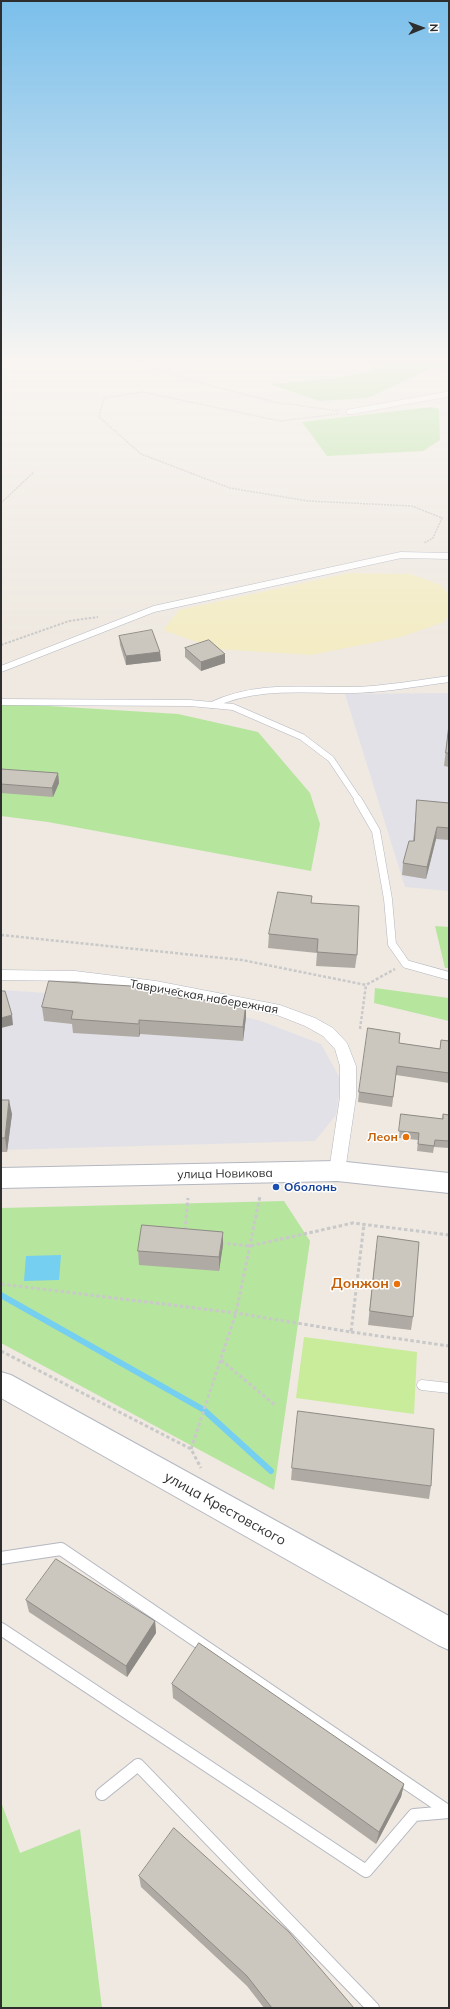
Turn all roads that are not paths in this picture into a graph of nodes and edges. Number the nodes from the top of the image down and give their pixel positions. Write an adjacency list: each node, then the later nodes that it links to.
1 (449, 556): 2 (lane)
2 (1, 669)
3 (449, 679): 5 (lane)
4 (1, 702): 5 (lane)
5 (212, 705): 7 (lane)
6 (1, 975): 8 (street, Таврическая набережная)
7 (449, 976)
8 (338, 1171): 9 (main road, улица Новикова); 10 (main road, улица Новикова)
9 (1, 1178)
10 (449, 1183)
11 (1, 1384): 16 (main road, улица Крестовского)
12 (422, 1385): 13 (lane)
13 (449, 1388)
14 (1, 1558): 18 (lane)
15 (1, 1629): 18 (lane)
16 (448, 1637)
17 (102, 1794): 19 (lane)
18 (449, 1812)
19 (373, 2008)

